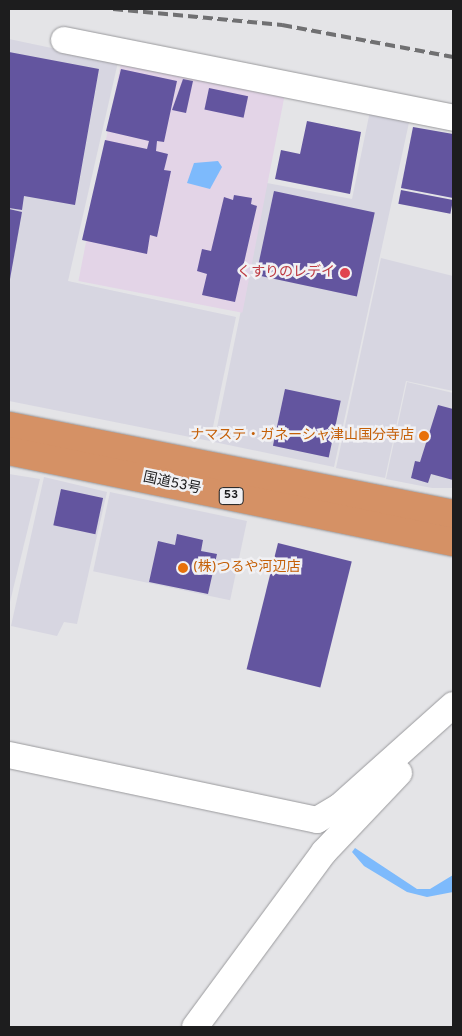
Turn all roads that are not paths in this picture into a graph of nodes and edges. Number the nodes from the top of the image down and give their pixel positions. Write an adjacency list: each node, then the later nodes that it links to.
1 (64, 40): 2 (street)
2 (453, 118)
3 (9, 426): 5 (highway, 国道53号 / 53)
4 (9, 451): 6 (highway, 国道53号 / 53)
5 (453, 514)
6 (453, 542)
7 (450, 716): 8 (street); 9 (street)
8 (9, 755)
9 (195, 1027)

